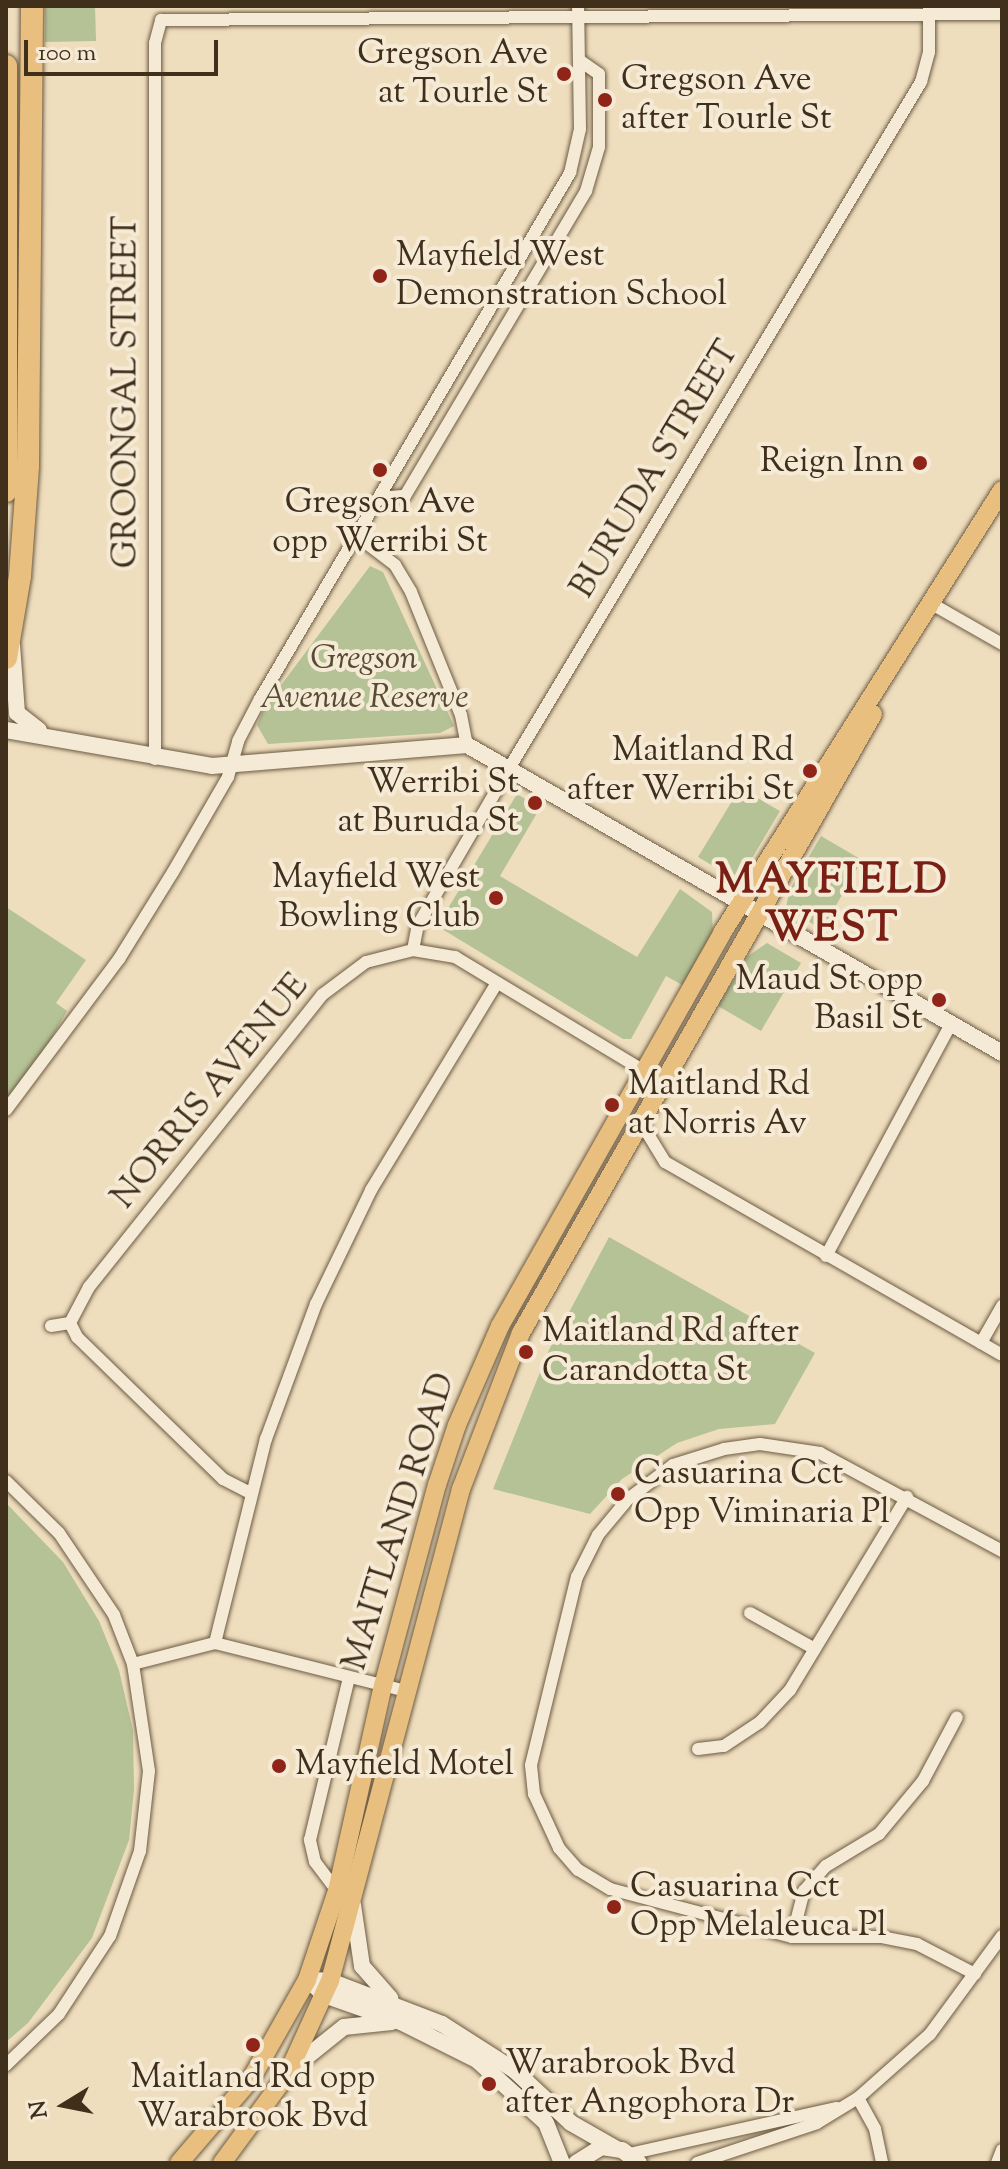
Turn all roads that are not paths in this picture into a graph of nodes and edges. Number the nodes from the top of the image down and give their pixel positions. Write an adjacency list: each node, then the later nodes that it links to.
1 (32, 6): 16 (highway)
2 (776, 9): 3 (street); 4 (street)
3 (579, 10): 5 (street); 8 (street)
4 (929, 10): 7 (street); 25 (street, BURUDA STREET)
5 (352, 11): 6 (street)
6 (184, 12): 23 (street, GROONGAL STREET)
7 (1002, 14)
8 (579, 60): 13 (street); 13 (street)
9 (6, 66): 10 (highway)
10 (6, 127): 12 (highway)
11 (1002, 490): 15 (main road, MAITLAND ROAD)
12 (6, 491)
13 (380, 498): 14 (street)
14 (357, 536): 22 (street); 24 (street)
15 (932, 604): 17 (street); 19 (main road, MAITLAND ROAD)
16 (11, 635): 18 (highway); 21 (main road)
17 (1002, 644)
18 (6, 658)
19 (898, 660): 26 (main road, MAITLAND ROAD); 27 (main road, MAITLAND ROAD)
20 (6, 730): 21 (main road)
21 (75, 742): 23 (main road)
22 (467, 745): 24 (main road); 25 (main road)
23 (155, 759): 24 (main road)
24 (234, 764): 33 (street)
25 (510, 767): 26 (main road); 28 (street, BURUDA STREET)
26 (740, 904): 27 (main road); 32 (main road, MAITLAND ROAD)
27 (757, 915): 30 (main road); 34 (main road, MAITLAND ROAD)
28 (413, 950): 29 (street, NORRIS AVENUE); 37 (street, NORRIS AVENUE)
29 (497, 983): 32 (street, NORRIS AVENUE); 42 (street)
30 (951, 1024): 31 (main road); 35 (street)
31 (1002, 1053)
32 (642, 1070): 50 (main road, MAITLAND ROAD)
33 (6, 1110)
34 (639, 1119): 35 (street); 51 (main road, MAITLAND ROAD)
35 (826, 1256): 39 (street)
36 (1002, 1306): 39 (street)
37 (70, 1323): 38 (street); 42 (street)
38 (51, 1326)
39 (981, 1343): 40 (street)
40 (1002, 1355)
41 (6, 1481): 48 (street)
42 (251, 1493): 46 (street)
43 (907, 1497): 44 (street); 47 (street); 56 (street)
44 (1002, 1551)
45 (750, 1613): 47 (street)
46 (215, 1643): 48 (street); 49 (street)
47 (815, 1649): 53 (street)
48 (133, 1664): 61 (street)
49 (349, 1678): 50 (street); 54 (street)
50 (383, 1686): 51 (street); 54 (main road, MAITLAND ROAD)
51 (406, 1691): 54 (main road, MAITLAND ROAD)
52 (957, 1717): 56 (street)
53 (698, 1749)
54 (345, 1893): 58 (main road, MAITLAND ROAD); 59 (main road, MAITLAND ROAD); 60 (main road)
55 (1002, 1936): 57 (street)
56 (792, 1937): 57 (street)
57 (975, 1974): 63 (street)
58 (307, 1980): 59 (main road); 66 (main road, MAITLAND ROAD)
59 (327, 1988): 60 (main road); 62 (main road, MAITLAND ROAD)
60 (400, 2014): 62 (main road); 65 (main road); 68 (main road)
61 (6, 2065)
62 (288, 2073): 67 (main road, MAITLAND ROAD)
63 (852, 2102): 65 (street); 70 (street); 71 (street)
64 (1002, 2150): 72 (street)
65 (628, 2155): 69 (main road)
66 (179, 2163)
67 (222, 2163)
68 (562, 2163)
69 (576, 2163)
70 (697, 2163)
71 (882, 2163)
72 (997, 2163)

